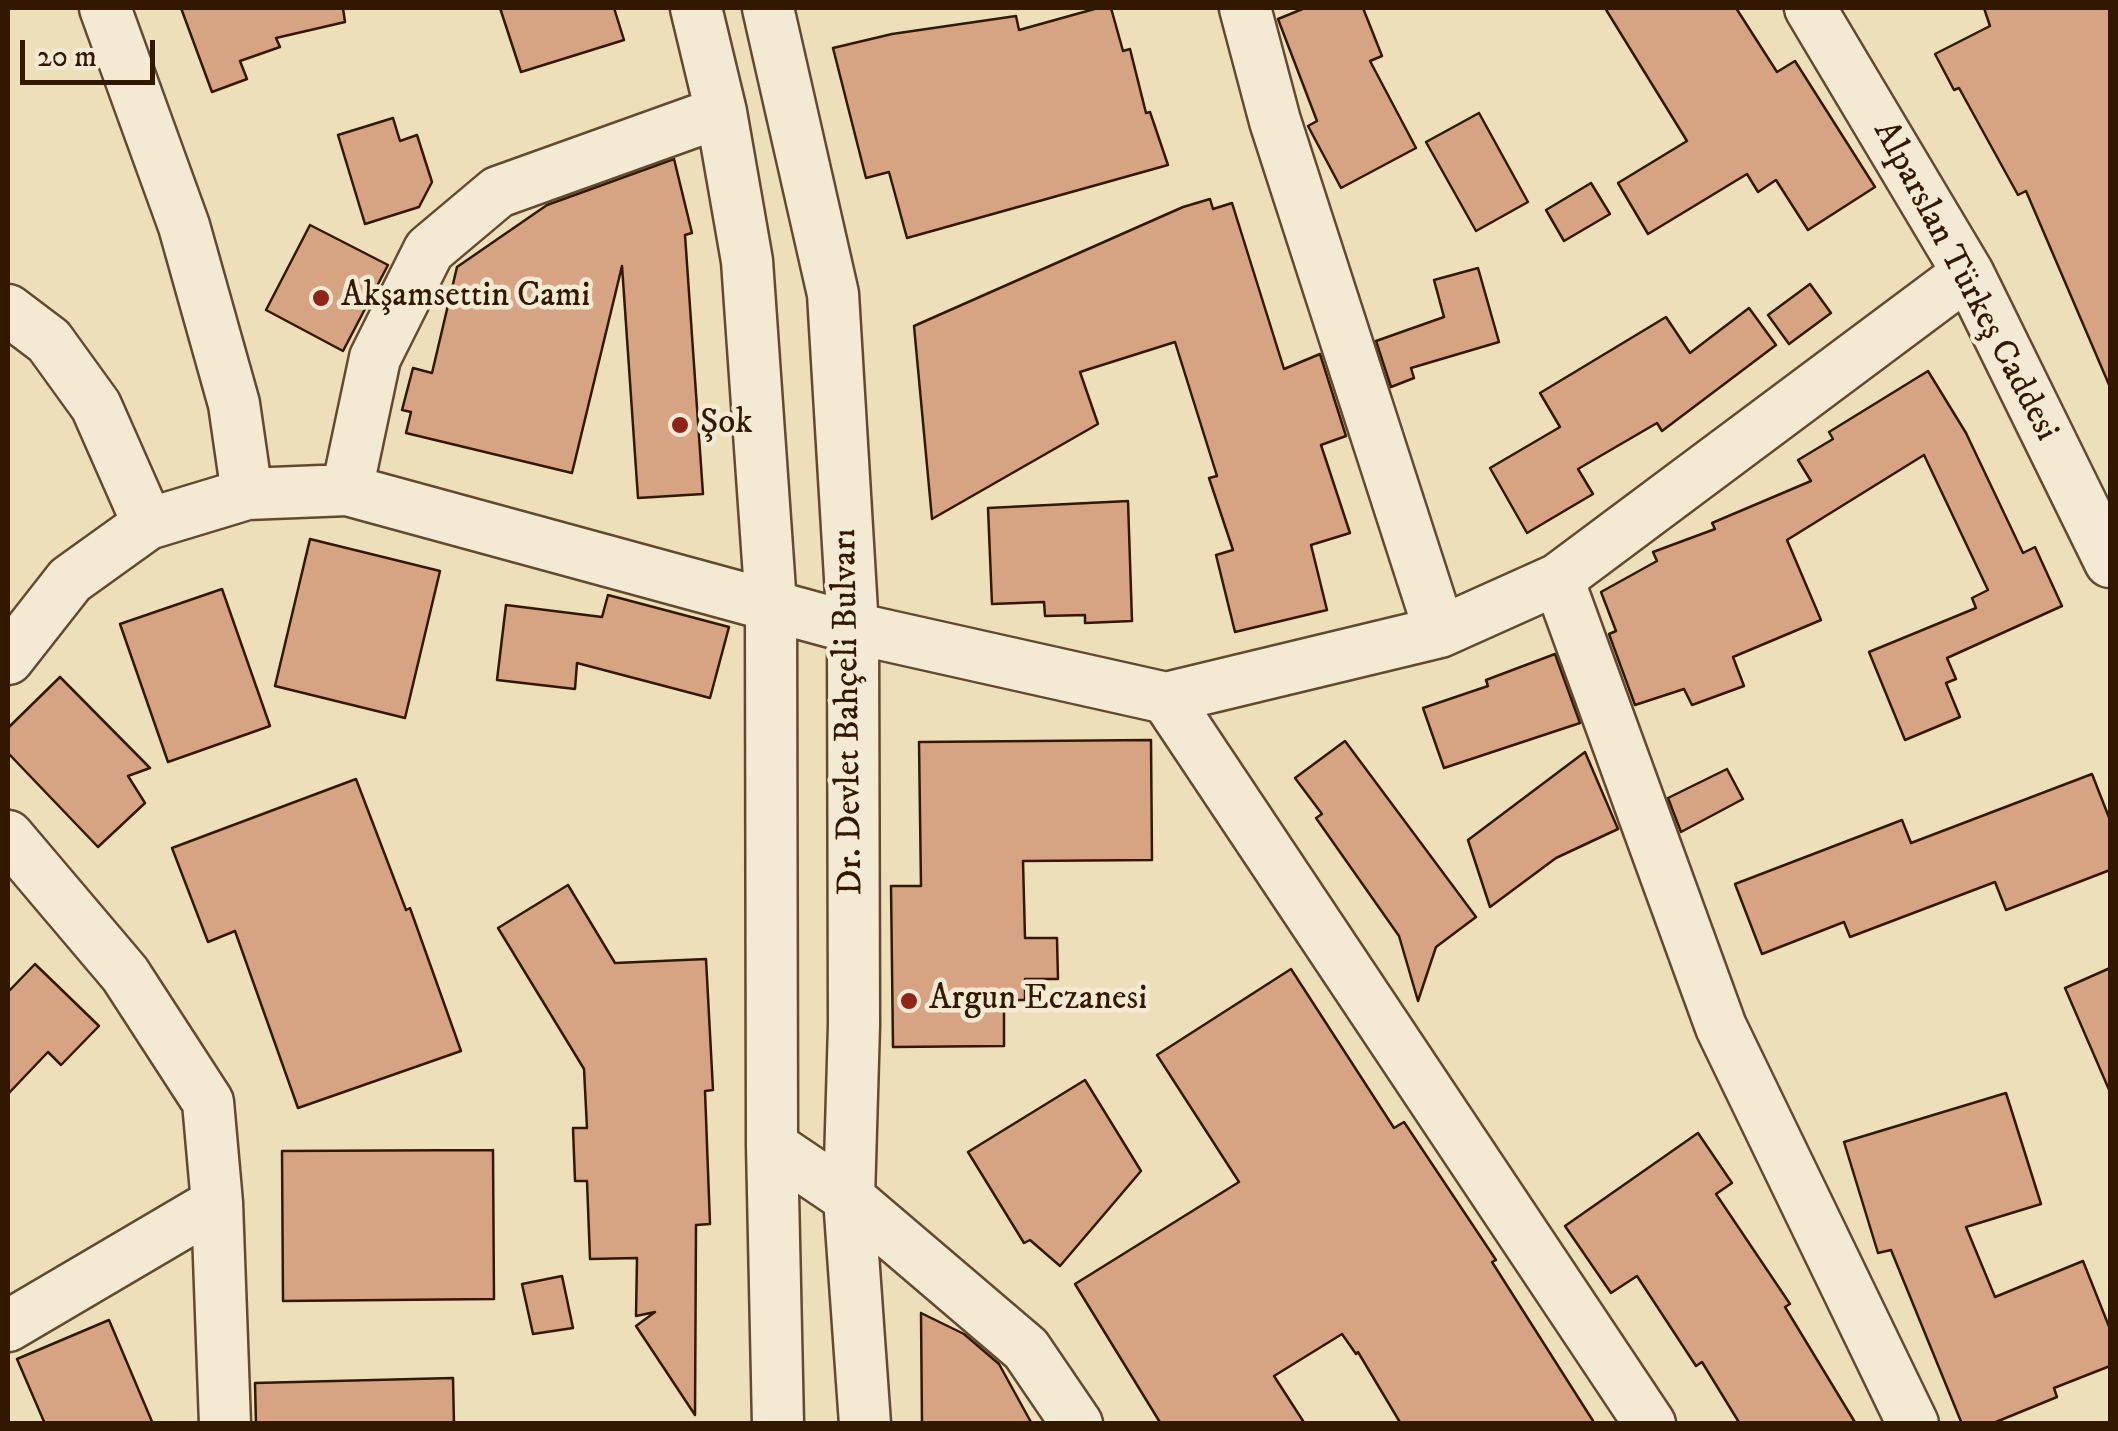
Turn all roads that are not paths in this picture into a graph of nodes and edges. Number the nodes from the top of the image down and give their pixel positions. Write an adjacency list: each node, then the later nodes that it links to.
1 (105, 8): 10 (street)
2 (696, 8): 6 (street)
3 (768, 8): 15 (street, Dr. Devlet Bahçeli Bulvarı)
4 (1246, 8): 16 (street)
5 (1810, 8): 7 (street, Alparslan Türkeş Caddesi)
6 (721, 112): 9 (street); 14 (street)
7 (1968, 273): 12 (street, Alparslan Türkeş Caddesi); 13 (street)
8 (8, 310): 11 (street)
9 (347, 490): 10 (street); 14 (street)
10 (248, 494): 11 (street)
11 (148, 524): 17 (street)
12 (2110, 562)
13 (1558, 579): 16 (street); 29 (street)
14 (771, 605): 15 (street); 20 (street)
15 (853, 628): 18 (street); 21 (street, Dr. Devlet Bahçeli Bulvarı)
16 (1440, 632): 18 (street)
17 (8, 659)
18 (1166, 698): 28 (street)
19 (8, 836): 22 (street)
20 (772, 1146): 21 (street); 25 (street)
21 (850, 1198): 26 (street, Dr. Devlet Bahçeli Bulvarı); 27 (street)
22 (217, 1203): 23 (street); 24 (street)
23 (8, 1326)
24 (225, 1424)
25 (778, 1424)
26 (864, 1424)
27 (1077, 1424)
28 (1650, 1424)
29 (1913, 1424)

